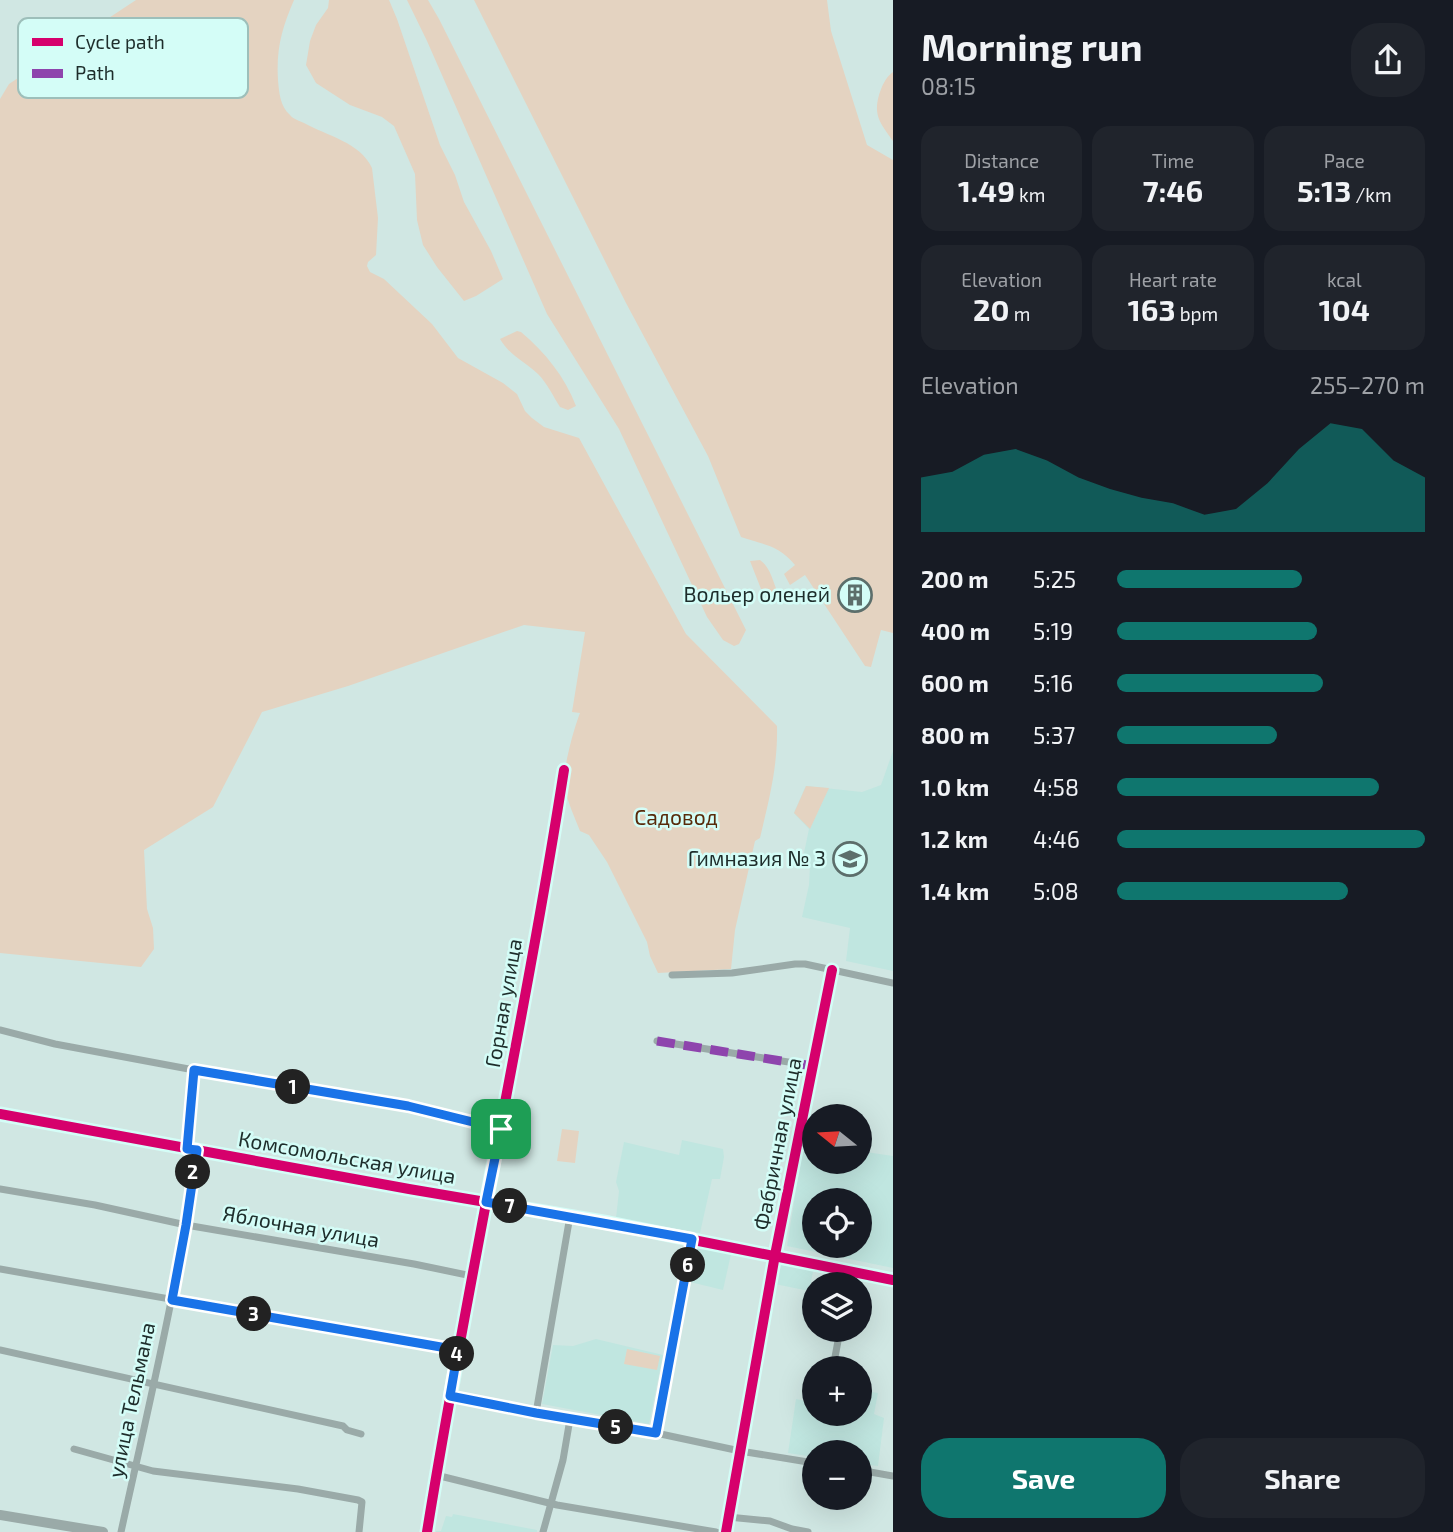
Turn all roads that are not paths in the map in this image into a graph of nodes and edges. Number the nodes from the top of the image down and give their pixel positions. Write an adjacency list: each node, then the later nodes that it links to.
1 (564, 770): 10 (street, Горная улица)
2 (832, 970): 3 (street); 4 (street); 7 (street, Фабричная улица)
3 (672, 975)
4 (893, 983)
5 (0, 1030): 8 (street)
6 (657, 1041): 7 (street)
7 (813, 1066): 18 (street, Фабричная улица)
8 (194, 1070): 10 (street); 11 (street)
9 (0, 1114): 11 (street, Комсомольская улица)
10 (501, 1129): 14 (street, Горная улица)
11 (187, 1149): 12 (street, Комсомольская улица)
12 (197, 1150): 14 (street, Комсомольская улица); 16 (street, улица Тельмана)
13 (0, 1189): 16 (street, Яблочная улица)
14 (486, 1202): 15 (street, Комсомольская улица); 21 (street, Горная улица)
15 (570, 1216): 17 (street, Комсомольская улица); 28 (street)
16 (186, 1225): 21 (street, Яблочная улица); 23 (street, улица Тельмана)
17 (692, 1239): 18 (street, Комсомольская улица); 30 (street)
18 (775, 1255): 20 (street, Комсомольская улица); 33 (street, Фабричная улица)
19 (0, 1269): 23 (street)
20 (851, 1271): 22 (street, Комсомольская улица)
21 (472, 1276): 25 (street, Горная улица)
22 (893, 1280)
23 (172, 1300): 25 (street); 26 (street, улица Тельмана)
24 (0, 1350): 26 (street)
25 (458, 1350): 27 (street, Горная улица)
26 (154, 1385): 31 (street); 35 (street, улица Тельмана)
27 (450, 1396): 28 (street); 37 (street, Горная улица)
28 (536, 1413): 29 (street)
29 (570, 1419): 30 (street); 39 (street)
30 (656, 1433): 33 (street)
31 (361, 1434)
32 (74, 1449): 35 (street)
33 (740, 1451): 34 (street); 41 (street, Фабричная улица)
34 (802, 1461)
35 (136, 1467): 43 (street, улица Тельмана); 44 (street)
36 (872, 1472): 38 (street)
37 (436, 1475): 39 (street); 45 (street, Горная улица)
38 (893, 1476)
39 (551, 1503): 46 (street); 47 (street)
40 (0, 1515): 42 (street)
41 (728, 1517): 48 (street, Фабричная улица); 49 (street)
42 (103, 1532)
43 (121, 1532)
44 (359, 1532)
45 (427, 1532)
46 (543, 1532)
47 (716, 1532)
48 (726, 1532)
49 (808, 1532)

